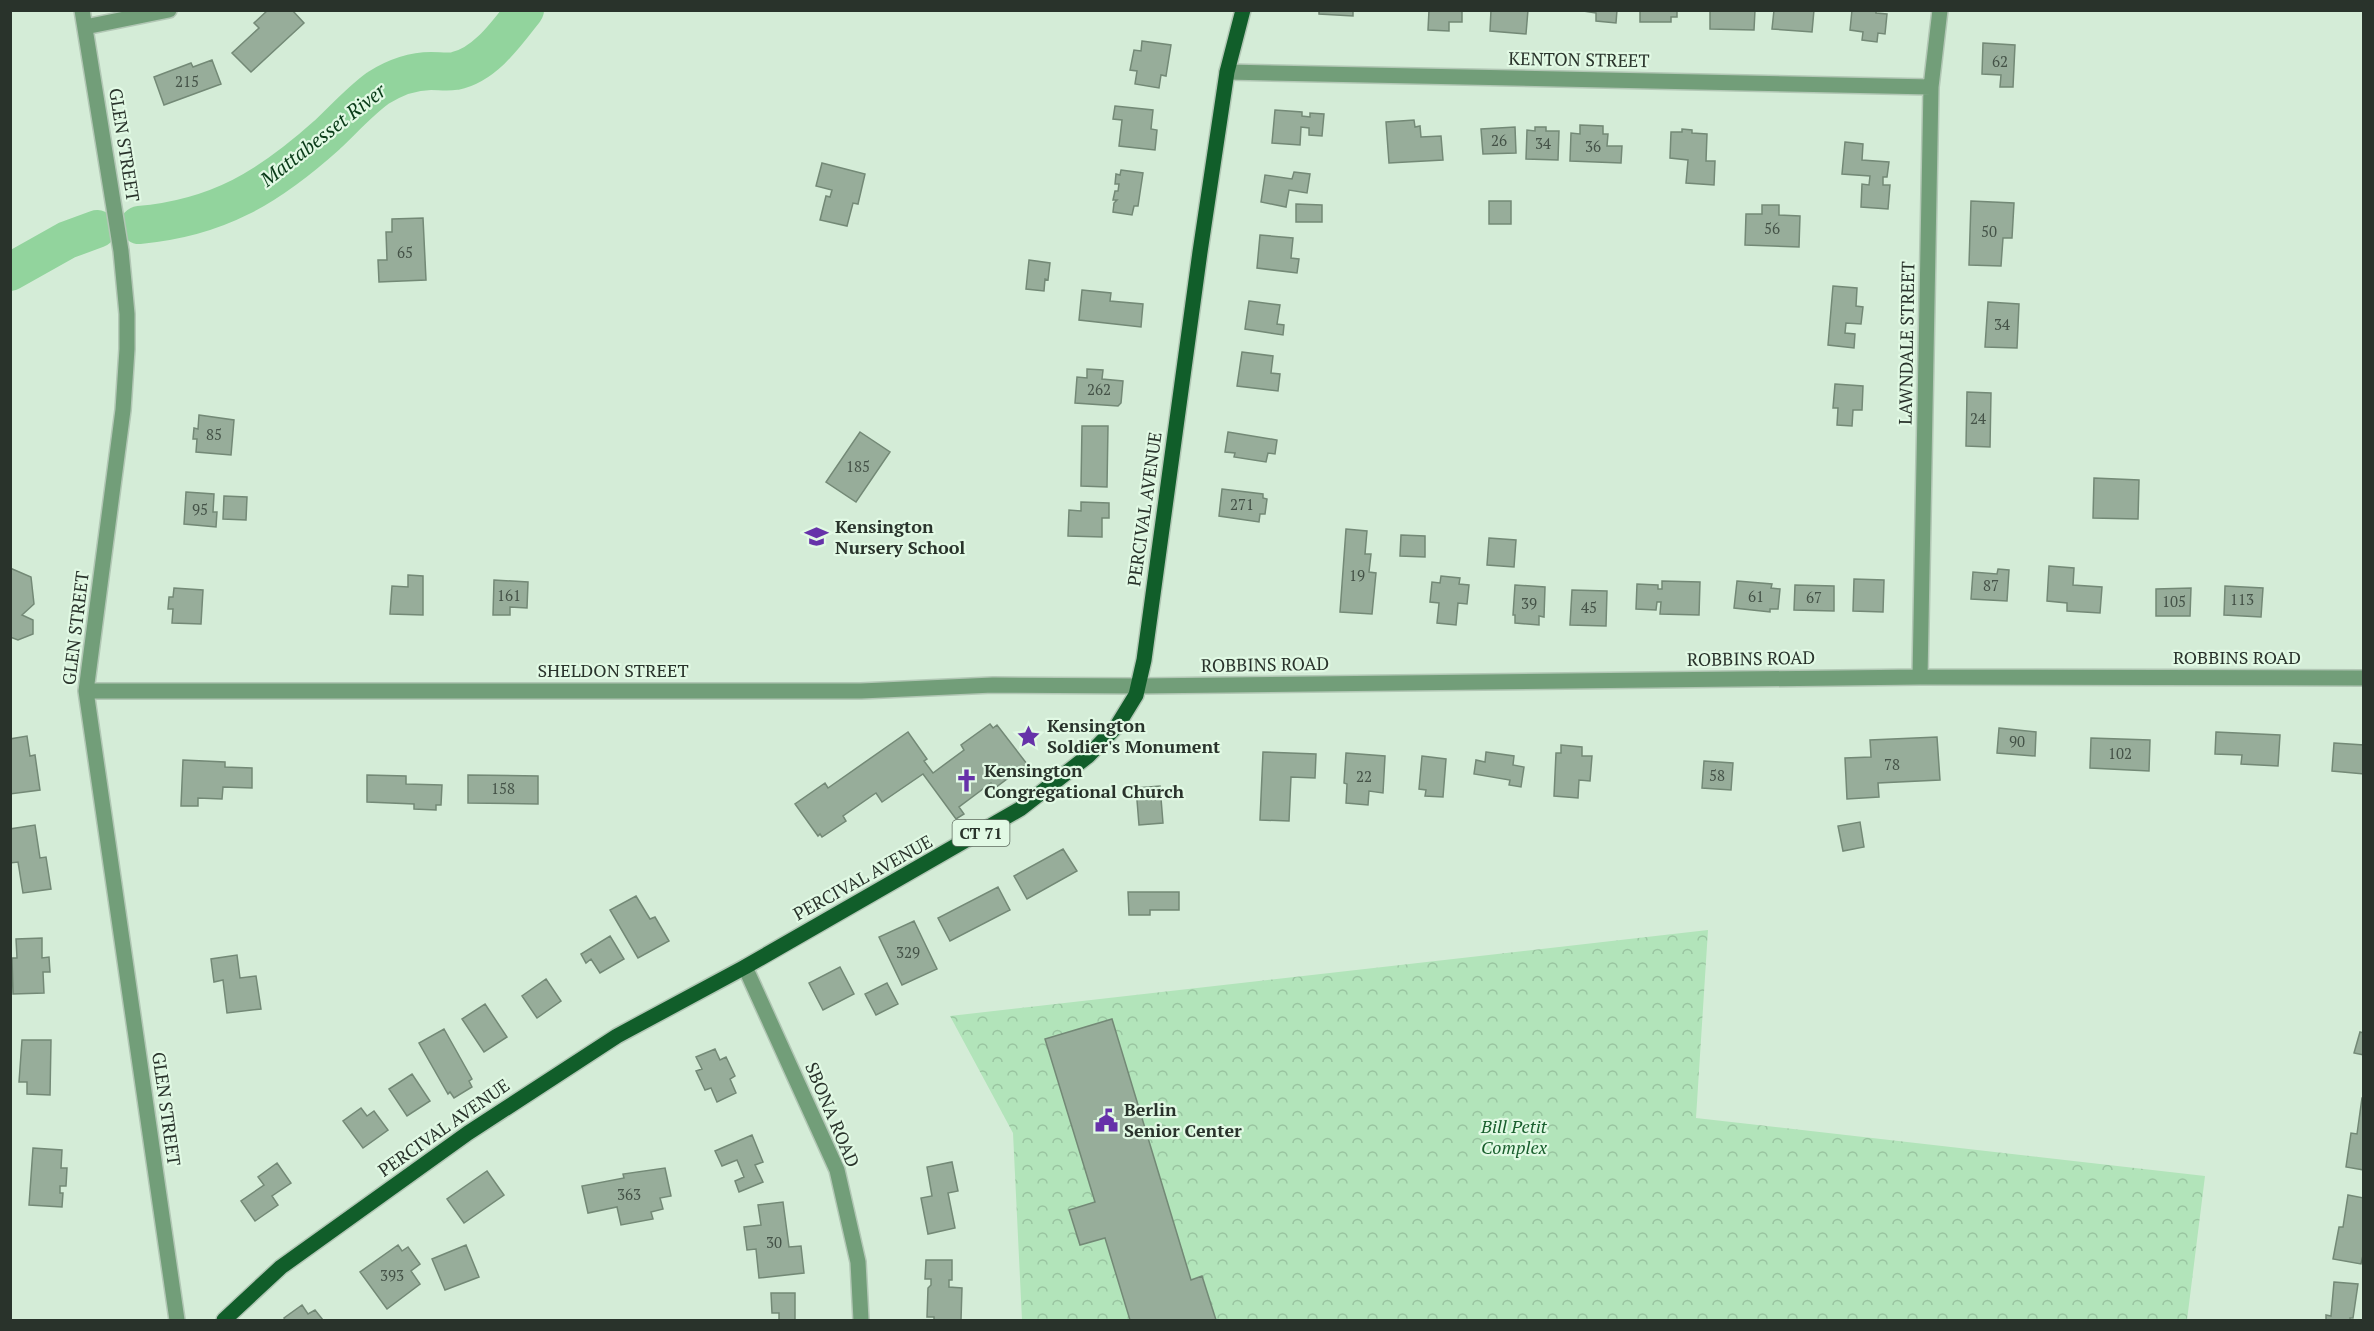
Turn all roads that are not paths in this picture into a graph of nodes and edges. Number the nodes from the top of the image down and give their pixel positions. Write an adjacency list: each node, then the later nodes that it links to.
1 (82, 10): 5 (street, GLEN STREET)
2 (169, 10): 5 (street)
3 (1244, 10): 6 (main road, PERCIVAL AVENUE / CT 71)
4 (1940, 10): 7 (street, LAWNDALE STREET)
5 (85, 27): 11 (street, GLEN STREET)
6 (1227, 72): 7 (street, KENTON STREET); 10 (main road, PERCIVAL AVENUE / CT 71)
7 (1931, 87): 8 (street, LAWNDALE STREET)
8 (1920, 676): 9 (street, ROBBINS ROAD); 10 (street, ROBBINS ROAD)
9 (2364, 678)
10 (1139, 686): 11 (street, SHELDON STREET); 12 (main road, PERCIVAL AVENUE / CT 71)
11 (86, 691): 13 (street, GLEN STREET)
12 (745, 967): 14 (main road, PERCIVAL AVENUE / CT 71); 15 (street, SBONA ROAD)
13 (177, 1320)
14 (224, 1320)
15 (861, 1320)

